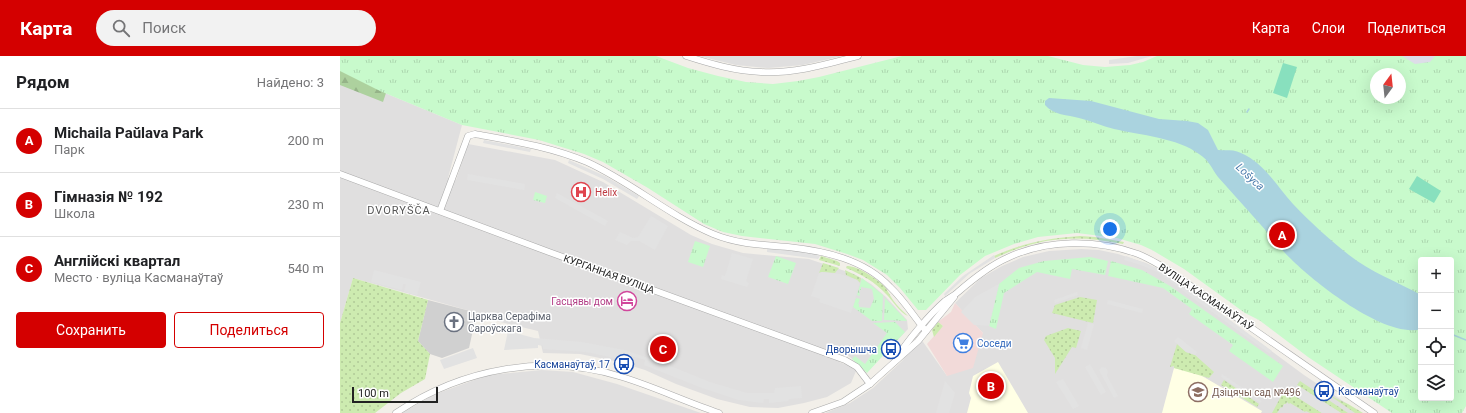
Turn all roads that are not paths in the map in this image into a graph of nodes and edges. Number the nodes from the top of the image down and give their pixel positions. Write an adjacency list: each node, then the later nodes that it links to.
1 (686, 56): 2 (street)
2 (858, 56)
3 (340, 174): 4 (street, КУРГАННАЯ ВУЛІЦА)
4 (440, 211): 6 (street); 9 (street, КУРГАННАЯ ВУЛІЦА)
5 (957, 293): 6 (street, ВУЛІЦА КАСМАНАЎТАЎ); 7 (street, ВУЛІЦА КАСМАНАЎТАЎ); 13 (street, ВУЛІЦА КАСМАНАЎТАЎ)
6 (922, 326): 7 (street); 8 (street, ВУЛІЦА КАСМАНАЎТАЎ)
7 (926, 332): 8 (street, ВУЛІЦА КАСМАНАЎТАЎ)
8 (896, 359): 9 (street, ВУЛІЦА КАСМАНАЎТАЎ)
9 (870, 384): 12 (street, ВУЛІЦА КАСМАНАЎТАЎ)
10 (396, 413): 11 (street)
11 (719, 413)
12 (812, 413)
13 (1374, 413)

